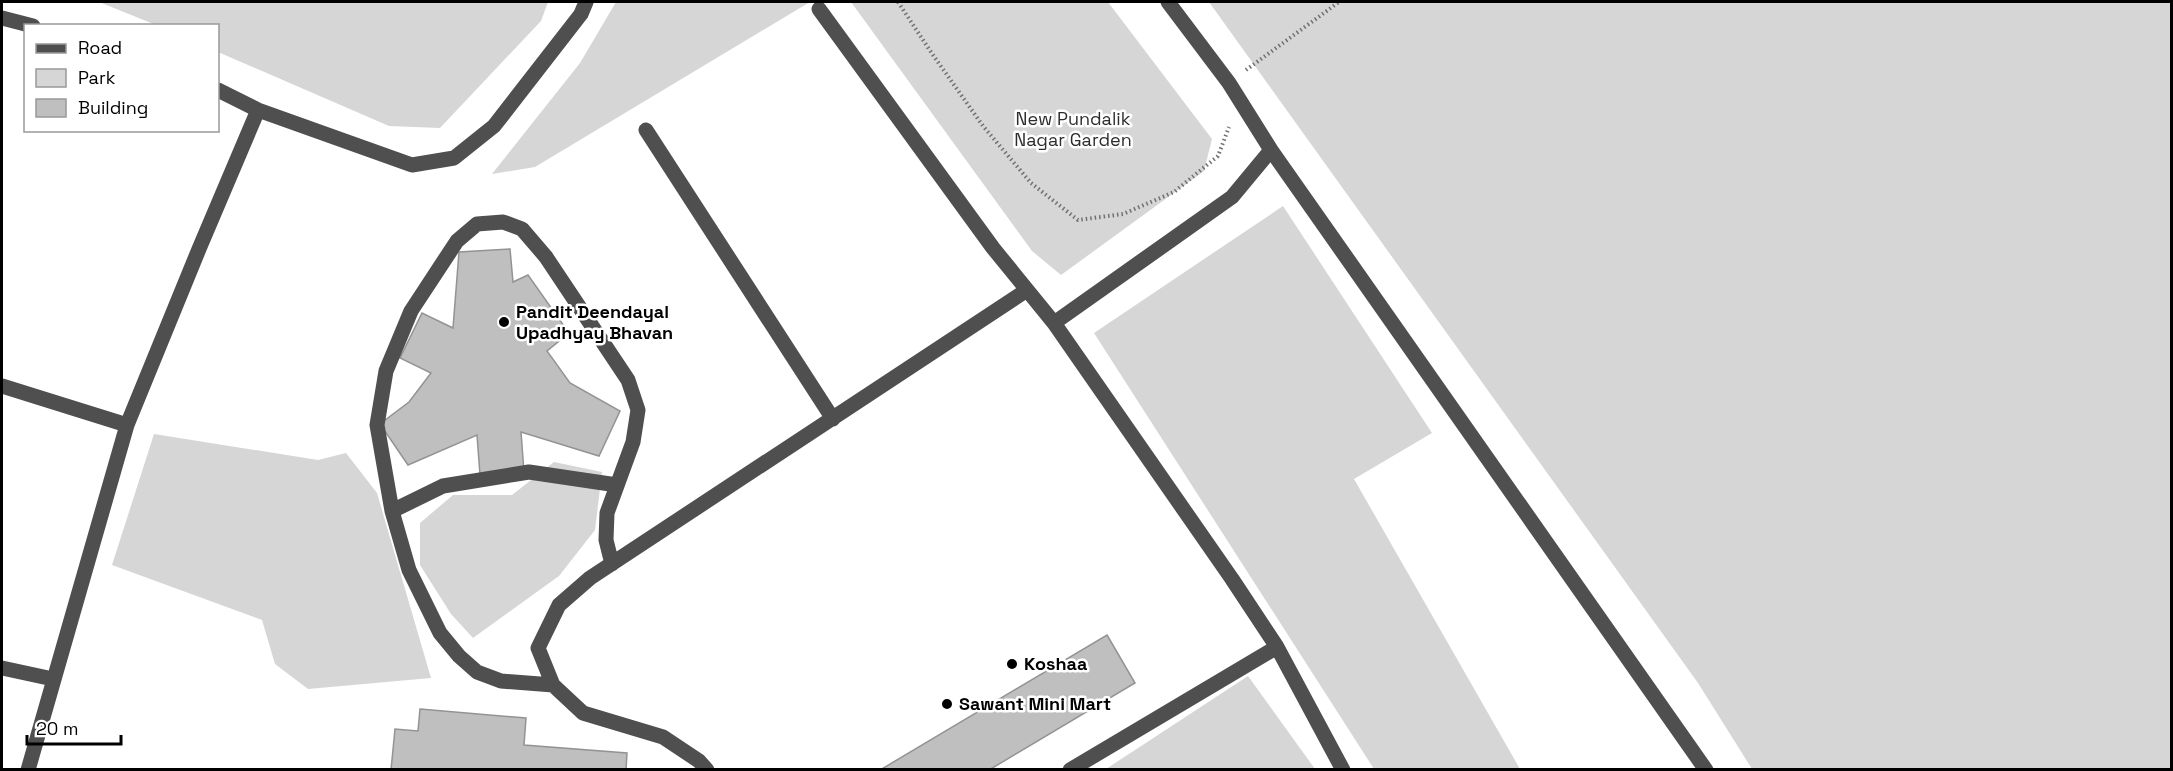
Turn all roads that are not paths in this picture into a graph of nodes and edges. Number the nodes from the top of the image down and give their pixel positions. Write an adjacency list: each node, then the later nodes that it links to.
1 (586, 2): 7 (street)
2 (1168, 2): 9 (street)
3 (819, 9): 10 (street)
4 (2, 18): 5 (street)
5 (25, 24)
6 (219, 90): 7 (street)
7 (258, 110): 14 (street)
8 (646, 130): 13 (street)
9 (1271, 150): 11 (street); 26 (street)
10 (1027, 290): 11 (street); 13 (street)
11 (1054, 323): 18 (street)
12 (2, 386): 14 (street)
13 (833, 419): 17 (street)
14 (127, 425): 20 (street)
15 (617, 485): 16 (street); 16 (street); 17 (street)
16 (392, 511): 21 (street)
17 (612, 564): 21 (street)
18 (1277, 647): 24 (street); 25 (street)
19 (2, 668): 20 (street)
20 (53, 679): 22 (street)
21 (553, 685): 23 (street)
22 (28, 770)
23 (707, 770)
24 (1070, 770)
25 (1343, 770)
26 (1707, 770)

